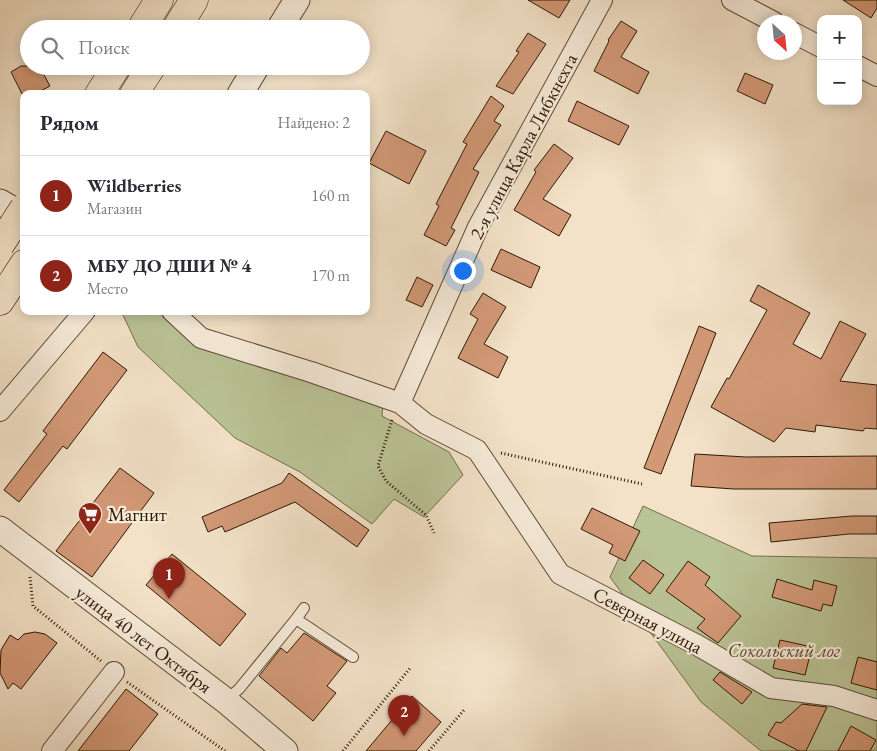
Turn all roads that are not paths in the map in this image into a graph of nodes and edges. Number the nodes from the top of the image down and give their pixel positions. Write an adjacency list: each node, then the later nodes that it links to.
1 (159, 0): 7 (main road)
2 (194, 0): 8 (main road)
3 (297, 0): 9 (street)
4 (602, 0): 28 (street, 2-я улица Карла Либкнехта)
5 (732, 0): 6 (street)
6 (761, 15)
7 (147, 20)
8 (182, 20)
9 (285, 20)
10 (802, 37): 11 (street)
11 (817, 45)
12 (862, 68): 16 (street)
13 (111, 75): 17 (main road)
14 (146, 75): 18 (main road)
15 (251, 75): 19 (street)
16 (877, 76)
17 (102, 90)
18 (137, 90)
19 (242, 90)
20 (0, 202): 21 (street)
21 (20, 214)
22 (20, 214): 23 (main road, bridge)
23 (0, 245)
24 (20, 270): 25 (main road)
25 (0, 300)
26 (82, 315): 29 (street)
27 (176, 315): 28 (street)
28 (396, 410): 36 (street, Северная улица)
29 (0, 411)
30 (0, 529): 35 (street, улица 40 лет Октября)
31 (304, 608): 32 (lane)
32 (296, 619): 33 (lane); 35 (lane)
33 (353, 657)
34 (114, 672): 37 (street)
35 (226, 701): 38 (street, улица 40 лет Октября)
36 (877, 710)
37 (52, 751)
38 (285, 751)

